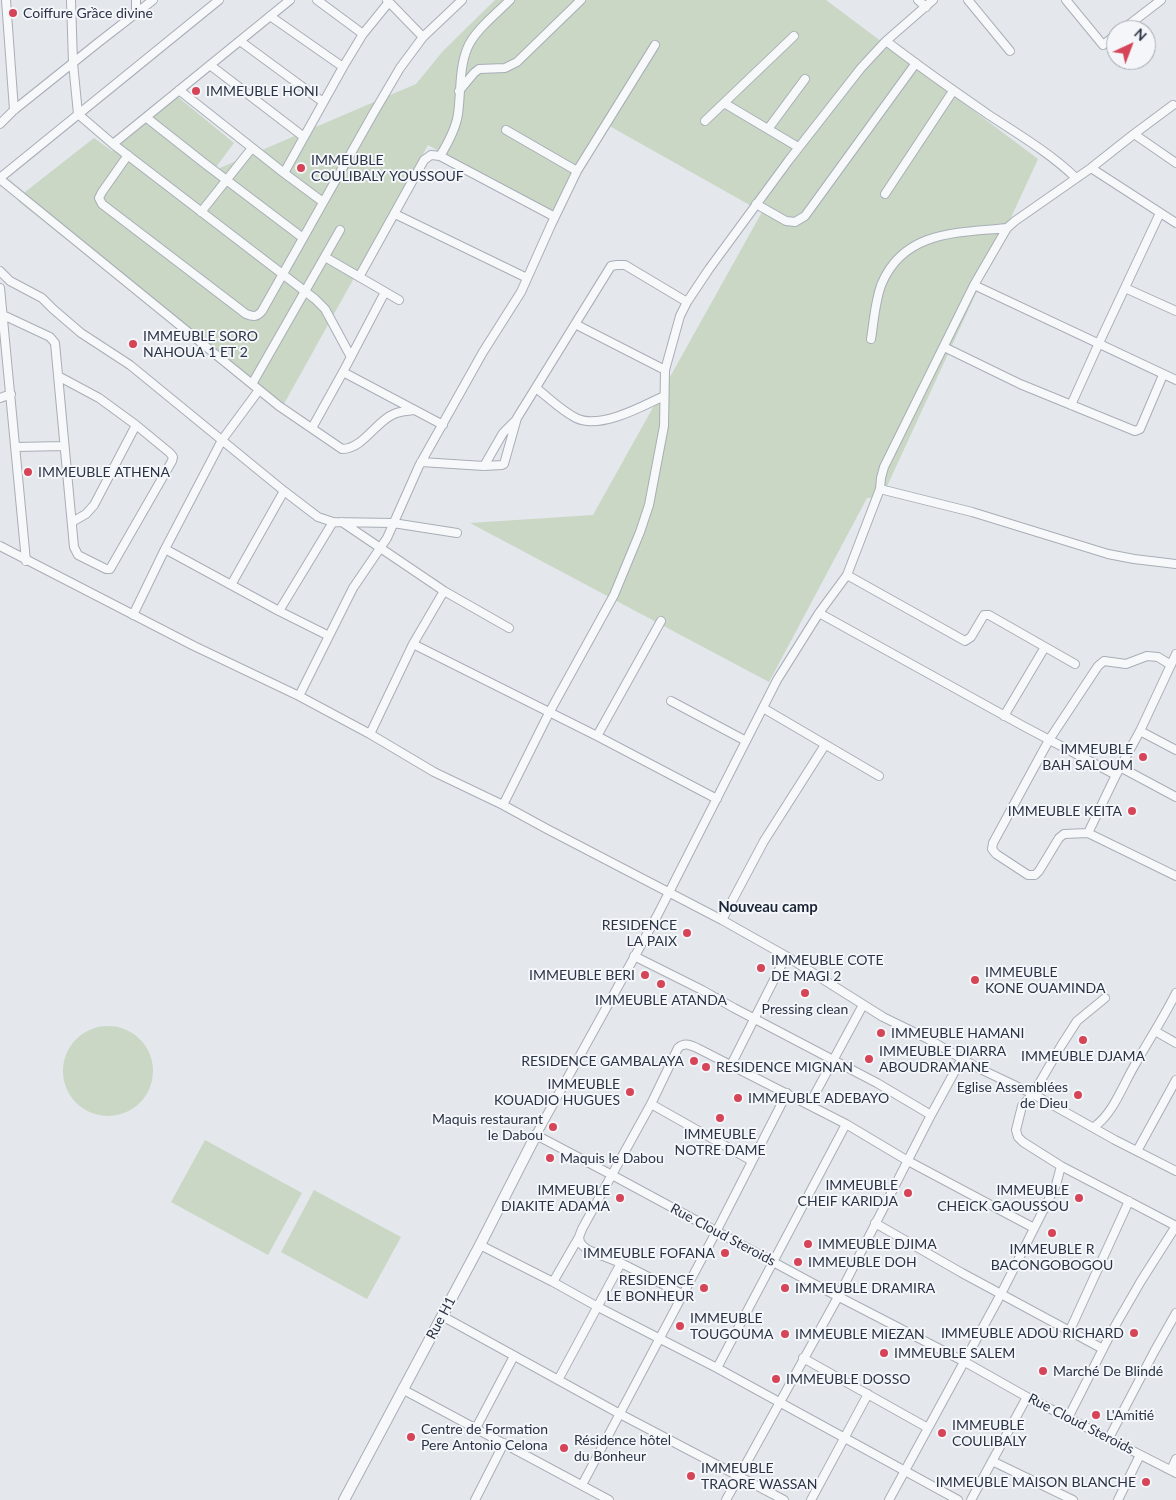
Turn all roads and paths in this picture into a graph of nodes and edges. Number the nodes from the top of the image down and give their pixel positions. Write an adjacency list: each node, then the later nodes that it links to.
1 (6, 0): 40 (street)
2 (71, 0): 29 (street)
3 (136, 0): 18 (street)
4 (153, 0): 18 (street)
5 (219, 0): 41 (street)
6 (290, 0): 19 (street)
7 (317, 0): 21 (street)
8 (510, 0): 35 (street)
9 (582, 0): 35 (street)
10 (918, 0): 17 (street)
11 (933, 0): 17 (street)
12 (968, 0): 28 (street)
13 (1066, 0): 26 (street)
14 (1161, 0): 20 (street)
15 (388, 1): 21 (street); 23 (street)
16 (458, 1): 23 (street)
17 (926, 7): 25 (street)
18 (136, 12): 29 (street)
19 (270, 16): 24 (street); 32 (street)
20 (1135, 20)
21 (363, 34): 32 (street)
22 (794, 36): 38 (street)
23 (423, 37): 62 (street)
24 (240, 40): 31 (street); 37 (street)
25 (886, 41): 30 (street); 50 (street)
26 (1106, 43)
27 (655, 45): 56 (street)
28 (1010, 51)
29 (73, 63): 40 (street); 41 (street)
30 (916, 63): 36 (street); 63 (street)
31 (210, 65): 34 (street); 48 (street)
32 (343, 68): 37 (street)
33 (805, 79): 45 (street)
34 (179, 90): 42 (street); 51 (street)
35 (460, 90): 53 (street)
36 (953, 91): 58 (street); 61 (street)
37 (323, 102): 48 (street)
38 (724, 103): 43 (street); 45 (street)
39 (1173, 105): 47 (street)
40 (14, 110): 44 (street)
41 (78, 114): 49 (street); 59 (street)
42 (147, 118): 49 (street); 60 (street)
43 (705, 121)
44 (0, 124)
45 (768, 129): 50 (street)
46 (506, 130): 56 (street)
47 (1134, 134): 54 (street); 55 (street)
48 (304, 137): 57 (street)
49 (113, 144): 52 (street)
50 (798, 147): 63 (street)
51 (252, 148): 57 (street); 60 (street)
52 (128, 155): 64 (street); 74 (street)
53 (440, 156): 66 (street); 67 (street)
54 (1176, 163)
55 (1091, 168): 58 (street); 65 (street)
56 (578, 170): 67 (street)
57 (284, 173): 62 (street)
58 (1076, 178): 69 (street)
59 (0, 179): 97 (street)
60 (227, 181): 64 (street); 71 (street)
61 (884, 194)
62 (323, 202): 71 (street)
63 (756, 204): 83 (street)
64 (201, 212): 74 (street)
65 (1160, 213): 68 (street); 79 (street)
66 (396, 214): 75 (street); 76 (street)
67 (555, 217): 76 (street)
68 (1176, 223)
69 (1007, 228): 77 (street); 87 (street)
70 (340, 230): 72 (street)
71 (303, 238): 74 (street)
72 (324, 257): 75 (street); 80 (street)
73 (0, 271): 109 (street)
74 (283, 275): 80 (street)
75 (360, 277): 81 (street)
76 (527, 278): 107 (street)
77 (974, 285): 88 (street); 89 (street)
78 (0, 288): 85 (street)
79 (1125, 288): 84 (street); 88 (street)
80 (304, 291): 91 (street); 97 (street)
81 (385, 292): 82 (street); 91 (street)
82 (399, 300)
83 (688, 302): 86 (street); 92 (street)
84 (1176, 311)
85 (3, 315): 90 (street); 95 (street)
86 (575, 324): 92 (street); 98 (street)
87 (871, 339)
88 (1098, 343): 94 (street); 103 (street)
89 (944, 347): 103 (street); 114 (street)
90 (3, 348): 100 (street)
91 (352, 357): 93 (street)
92 (666, 370): 101 (street)
93 (343, 372): 104 (street); 108 (street)
94 (1163, 375): 96 (street); 103 (street)
95 (58, 376): 106 (street); 110 (street)
96 (1176, 380)
97 (252, 384): 99 (street)
98 (536, 388): 101 (street); 105 (street)
99 (259, 390): 108 (street); 109 (street)
100 (10, 394): 102 (street); 111 (street)
101 (664, 396): 143 (street)
102 (0, 398)
103 (1071, 405)
104 (414, 410): 107 (street); 108 (street)
105 (517, 418): 113 (street); 113 (street)
106 (136, 425): 116 (street); 116 (street)
107 (443, 425): 112 (street)
108 (312, 428)
109 (222, 440): 115 (street); 123 (street)
110 (64, 446): 111 (street); 116 (street)
111 (16, 447): 124 (street)
112 (421, 462): 113 (street); 119 (street)
113 (484, 466)
114 (880, 489): 125 (street); 126 (street)
115 (284, 491): 117 (street); 127 (street)
116 (72, 522)
117 (332, 522): 118 (street); 129 (street)
118 (342, 522): 119 (street); 122 (street)
119 (393, 523): 120 (street); 122 (street)
120 (457, 533)
121 (0, 546): 124 (street)
122 (380, 547): 128 (street); 134 (street)
123 (165, 549): 127 (street); 131 (street)
124 (26, 561): 131 (street)
125 (1176, 564)
126 (847, 575): 130 (street); 136 (street)
127 (231, 585): 129 (street)
128 (444, 591): 133 (street); 135 (street)
129 (279, 611): 134 (street)
130 (819, 612): 142 (street); 144 (street)
131 (133, 615): 140 (street)
132 (661, 621): 147 (street)
133 (509, 628)
134 (329, 636): 140 (street)
135 (413, 644): 143 (street); 146 (street)
136 (1044, 647): 138 (street); 144 (street)
137 (1176, 654): 139 (street)
138 (1075, 664)
139 (1171, 665): 145 (street); 148 (street)
140 (299, 696): 146 (street)
141 (671, 701): 149 (street)
142 (763, 708): 149 (street); 150 (street)
143 (549, 713): 147 (street); 156 (street)
144 (1004, 716): 148 (street)
145 (1140, 730): 151 (street); 152 (street)
146 (370, 734): 156 (street)
147 (596, 736): 155 (street)
148 (1049, 740): 152 (street); 157 (street)
149 (746, 741): 155 (street)
150 (825, 745): 153 (street); 160 (street)
151 (1176, 750)
152 (1118, 771): 154 (street); 157 (street)
153 (880, 776)
154 (1176, 797)
155 (717, 799): 159 (street)
156 (503, 805): 159 (street)
157 (1088, 833): 158 (street)
158 (1176, 876)
159 (668, 893): 160 (street); 161 (street)
160 (722, 920): 162 (street)
161 (634, 956): 166 (street); 180 (street)
162 (786, 956): 165 (street); 166 (street)
163 (1176, 993): 167 (street)
164 (1105, 998): 174 (street)
165 (863, 1005): 169 (street); 170 (street)
166 (754, 1019): 170 (street); 171 (street)
167 (1155, 1031): 168 (street); 179 (street)
168 (1176, 1042)
169 (962, 1058): 174 (street); 177 (street)
170 (833, 1059): 176 (street); 177 (street)
171 (731, 1065): 173 (street); 175 (street)
172 (1176, 1080): 181 (street)
173 (787, 1094): 176 (street); 182 (street)
174 (1033, 1094): 179 (street); 184 (street)
175 (651, 1104): 182 (street); 186 (street)
176 (809, 1105): 178 (street)
177 (931, 1115): 183 (street)
178 (846, 1124): 183 (street); 194 (street)
179 (1094, 1127): 181 (street)
180 (536, 1135): 186 (street, Rue Cloud Steroids); 193 (street, Rue H1)
181 (1137, 1151): 185 (street)
182 (752, 1161): 191 (street)
183 (908, 1161): 188 (street); 190 (street)
184 (1061, 1166): 187 (street); 190 (street)
185 (1176, 1171)
186 (612, 1175): 191 (street, Rue Cloud Steroids); 192 (street)
187 (1129, 1201): 189 (street); 203 (street)
188 (875, 1223): 198 (street); 199 (street)
189 (1176, 1226): 205 (street)
190 (1034, 1228): 198 (street)
191 (716, 1232): 194 (street, Rue Cloud Steroids); 197 (street)
192 (579, 1237): 195 (street); 196 (street)
193 (480, 1244): 196 (street); 202 (street, Rue H1)
194 (772, 1262): 199 (street, Rue Cloud Steroids); 209 (street)
195 (621, 1263): 197 (street); 200 (street)
196 (553, 1282): 200 (street)
197 (682, 1294): 204 (street)
198 (1001, 1294): 203 (street); 208 (street)
199 (838, 1297): 207 (street); 208 (street, Rue Cloud Steroids)
200 (598, 1307): 204 (street); 210 (street)
201 (1176, 1313): 220 (street)
202 (442, 1316): 206 (street); 211 (street, Rue H1)
203 (1070, 1330): 205 (street)
204 (659, 1339): 209 (street); 215 (street)
205 (1103, 1349): 216 (street)
206 (514, 1356): 210 (street); 217 (street)
207 (804, 1358): 212 (street); 214 (street)
208 (965, 1362): 213 (street, Rue Cloud Steroids); 218 (street)
209 (717, 1368): 214 (street)
210 (558, 1380): 215 (street)
211 (402, 1389): 217 (street); 229 (street, Rue H1)
212 (868, 1394): 218 (street); 219 (street)
213 (1026, 1397): 216 (street, Rue Cloud Steroids); 224 (street)
214 (779, 1403): 219 (street); 227 (street)
215 (620, 1414): 227 (street); 228 (street)
216 (1068, 1418): 220 (street, Rue Cloud Steroids)
217 (476, 1428): 221 (street)
218 (928, 1428): 225 (street)
219 (844, 1438): 225 (street); 234 (street)
220 (1109, 1438): 222 (street, Rue Cloud Steroids)
221 (504, 1443): 228 (street); 230 (street)
222 (1140, 1455): 226 (street, Rue Cloud Steroids); 239 (street)
223 (1176, 1459): 226 (street)
224 (992, 1461): 237 (street); 238 (street)
225 (905, 1471): 235 (street); 236 (street)
226 (1173, 1472)
227 (739, 1477): 232 (street); 233 (street)
228 (582, 1485): 231 (street)
229 (344, 1500)
230 (475, 1500)
231 (609, 1500)
232 (726, 1500)
233 (784, 1500)
234 (811, 1500)
235 (889, 1500)
236 (958, 1500)
237 (971, 1500)
238 (1073, 1500)
239 (1118, 1500)

